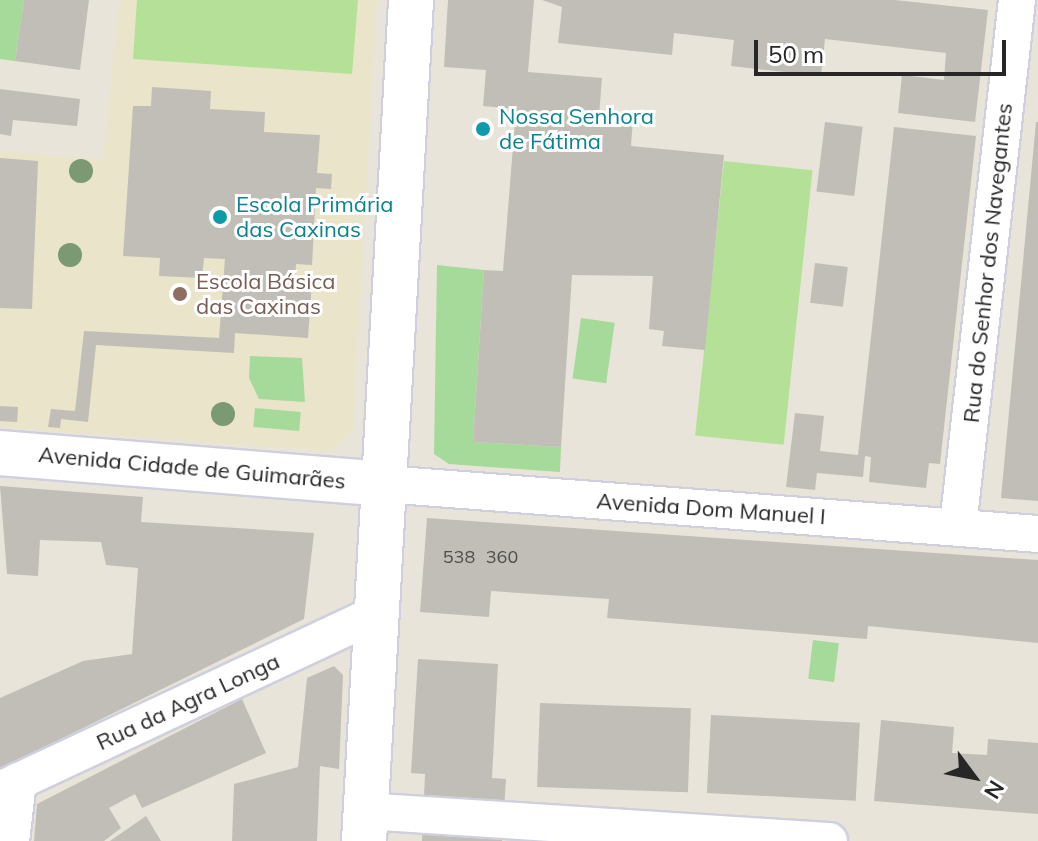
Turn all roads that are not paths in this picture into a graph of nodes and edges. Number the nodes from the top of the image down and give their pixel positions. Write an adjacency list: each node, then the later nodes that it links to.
1 (411, 0): 4 (main road)
2 (1017, 0): 5 (street, Rua do Senhor dos Navegantes)
3 (0, 453): 4 (main road, Avenida Cidade de Guimarães)
4 (384, 484): 5 (street, Avenida Dom Manuel I); 7 (main road)
5 (958, 526): 6 (street, Avenida Dom Manuel I)
6 (1038, 534)
7 (376, 614): 8 (street, Rua da Agra Longa); 9 (main road)
8 (9, 785): 11 (street)
9 (364, 826): 10 (street)
10 (685, 837): 12 (street)
11 (11, 841)
12 (829, 841)

